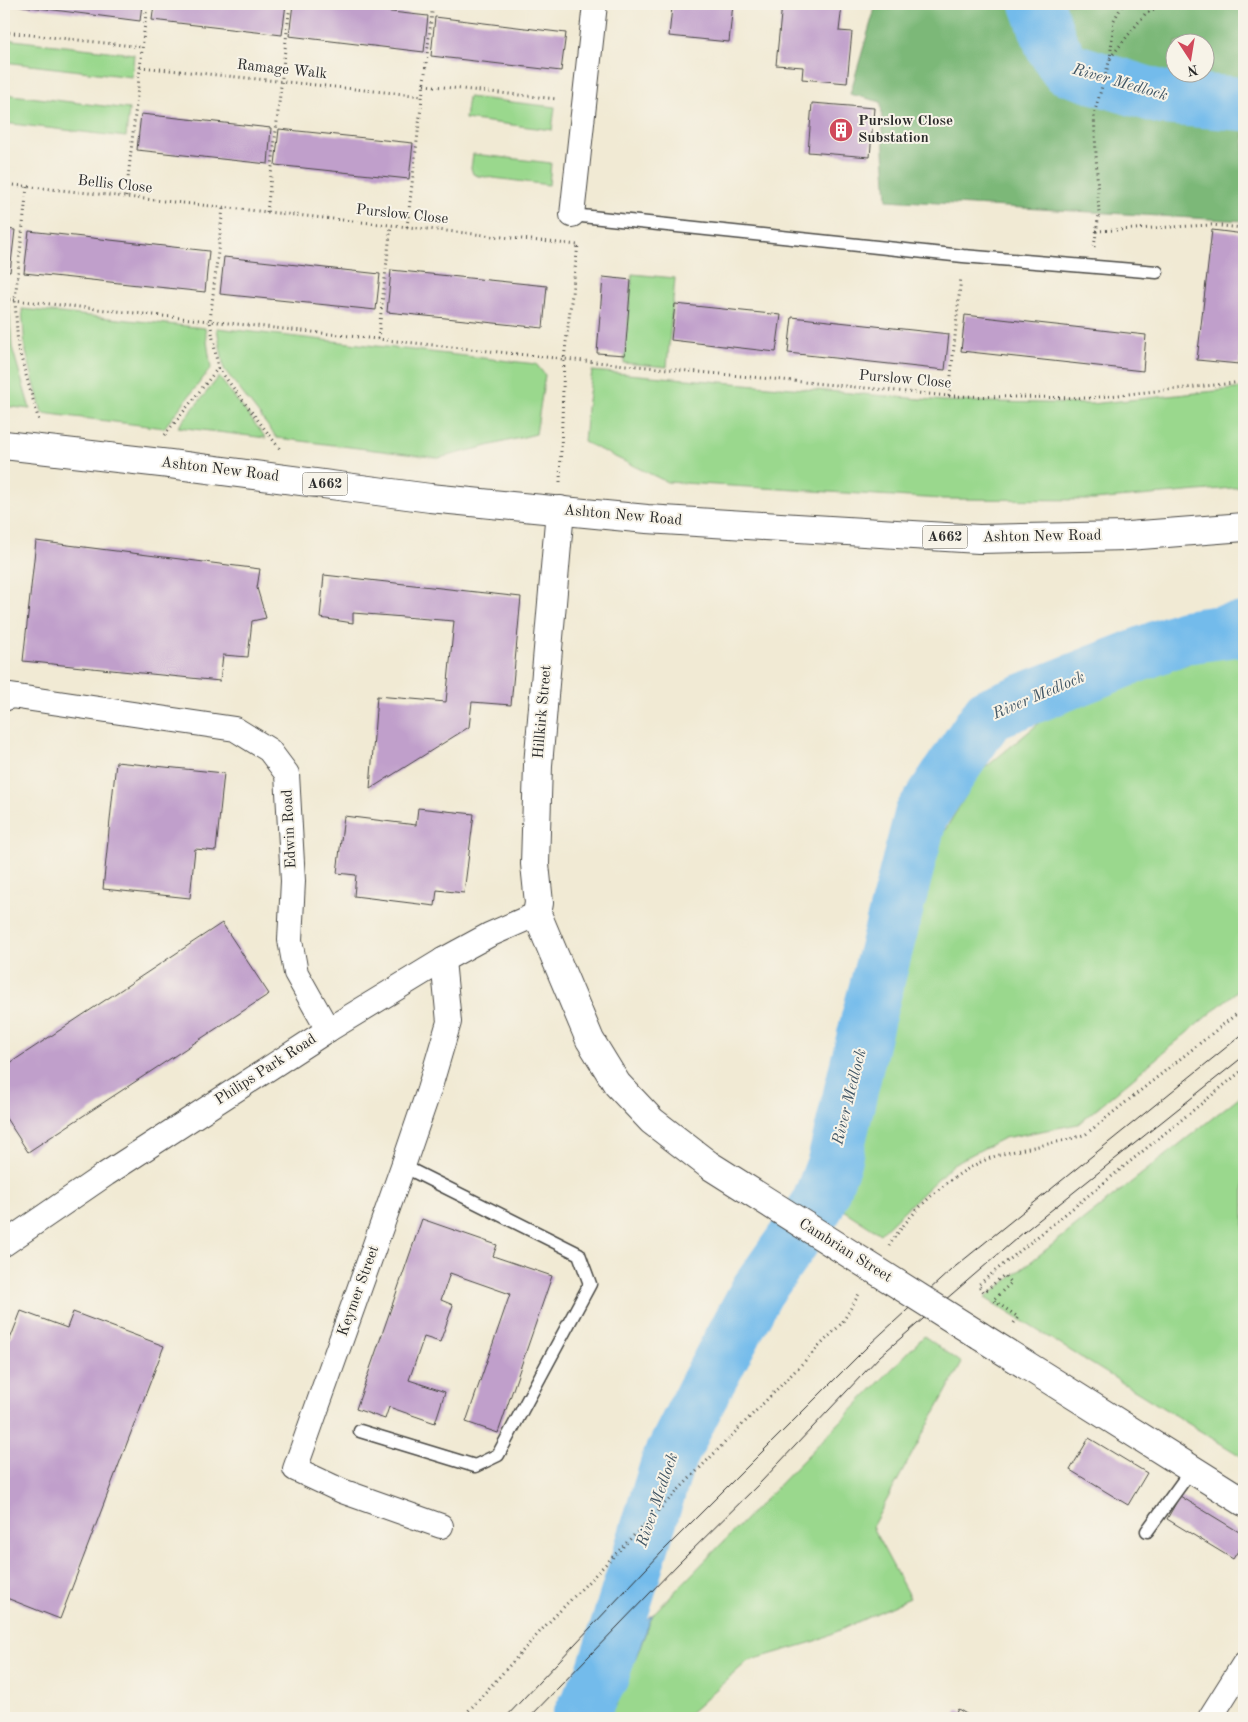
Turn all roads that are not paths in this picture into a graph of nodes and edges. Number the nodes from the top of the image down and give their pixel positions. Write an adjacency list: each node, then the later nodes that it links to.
1 (595, 4): 2 (street)
2 (576, 216): 3 (lane)
3 (1157, 272)
4 (4, 446): 5 (street, Ashton New Road / A662)
5 (560, 510): 6 (street, Ashton New Road / A662); 8 (street, Hillkirk Street)
6 (1244, 527)
7 (4, 699): 10 (street, Edwin Road)
8 (537, 914): 9 (street, Philips Park Road); 14 (street, Cambrian Street, bridge)
9 (443, 960): 10 (street, Philips Park Road); 11 (street, Keymer Street)
10 (328, 1030): 12 (street, Philips Park Road)
11 (404, 1166): 13 (lane); 16 (street, Keymer Street)
12 (4, 1244)
13 (360, 1431)
14 (1192, 1469): 15 (street, Cambrian Street); 17 (lane)
15 (1244, 1502)
16 (441, 1526)
17 (1147, 1531)
18 (1244, 1664): 19 (street)
19 (1210, 1718)

